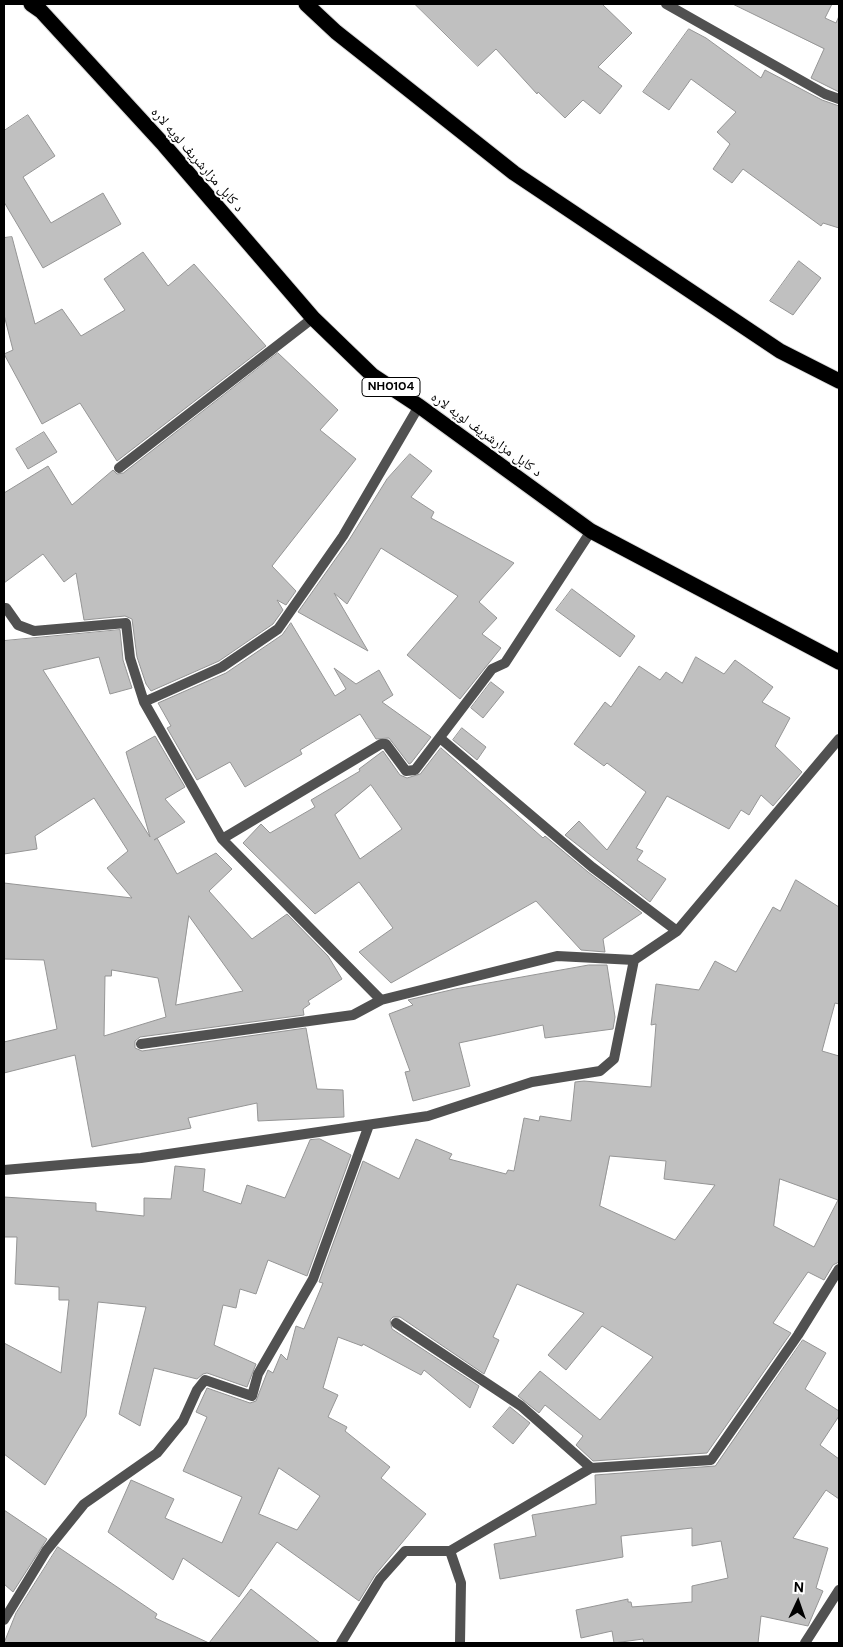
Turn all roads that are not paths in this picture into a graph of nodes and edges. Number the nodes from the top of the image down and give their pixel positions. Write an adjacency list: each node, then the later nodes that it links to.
1 (31, 4): 5 (highway, د کابل مزارشریف لویه لاره / NH0104)
2 (306, 4): 6 (highway)
3 (666, 4): 4 (street)
4 (839, 100)
5 (313, 318): 7 (highway, د کابل مزارشریف لویه لاره / NH0104); 8 (street)
6 (839, 381)
7 (420, 406): 9 (highway, د کابل مزارشریف لویه لاره / NH0104); 12 (street)
8 (119, 468)
9 (591, 532): 11 (highway, د کابل مزارشریف لویه لاره / NH0104); 13 (street)
10 (4, 608): 12 (street)
11 (839, 662)
12 (144, 702): 15 (street)
13 (440, 738): 15 (street); 16 (street)
14 (839, 738): 16 (street)
15 (222, 839): 18 (street)
16 (678, 931): 17 (street)
17 (634, 960): 18 (street); 20 (street)
18 (382, 1000): 19 (street)
19 (141, 1044)
20 (369, 1125): 21 (street); 27 (street)
21 (4, 1170)
22 (839, 1269): 24 (street)
23 (396, 1323): 24 (street)
24 (590, 1468): 25 (street)
25 (450, 1551): 28 (street); 29 (street)
26 (839, 1590): 30 (street)
27 (4, 1620)
28 (340, 1643)
29 (460, 1643)
30 (805, 1643)

